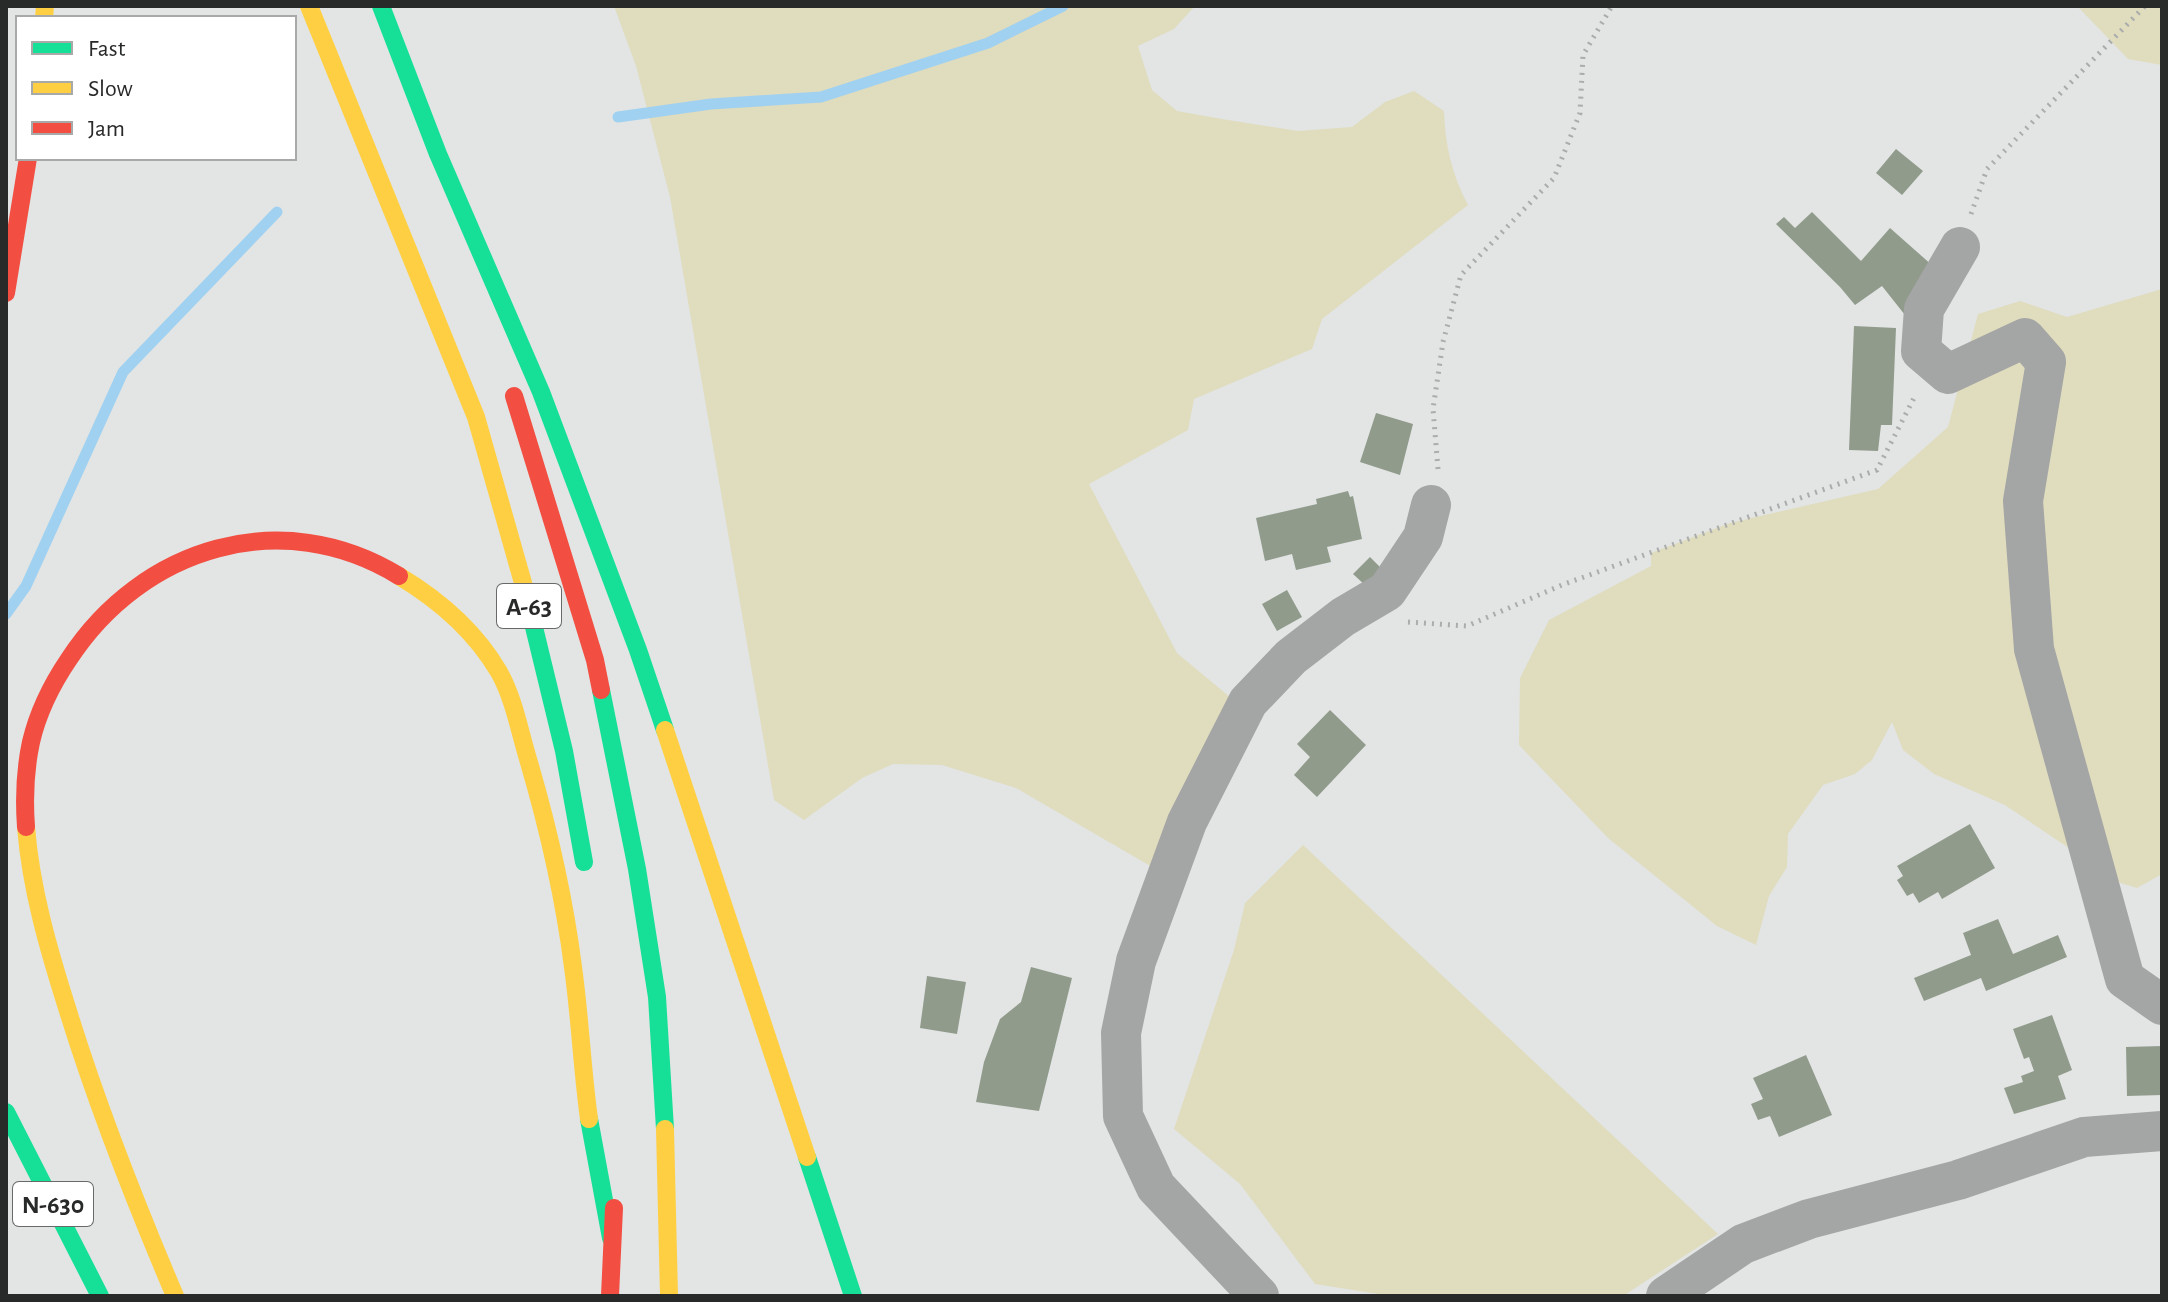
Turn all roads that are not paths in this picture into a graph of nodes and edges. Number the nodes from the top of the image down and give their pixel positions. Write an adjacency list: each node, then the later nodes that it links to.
1 (309, 6): 10 (highway, A-63)
2 (381, 6): 3 (highway)
3 (438, 154): 7 (highway); 20 (highway)
4 (28, 160): 6 (highway)
5 (1960, 247): 11 (street)
6 (6, 293)
7 (490, 320)
8 (509, 380): 19 (highway)
9 (1431, 505): 21 (street)
10 (586, 874)
11 (2162, 1005)
12 (6, 1112): 16 (highway, N-630)
13 (2162, 1131): 22 (street)
14 (617, 1170): 15 (highway)
15 (611, 1238): 17 (highway); 18 (highway)
16 (100, 1296)
17 (175, 1296)
18 (610, 1296)
19 (669, 1296)
20 (853, 1296)
21 (1259, 1296)
22 (1666, 1296)

